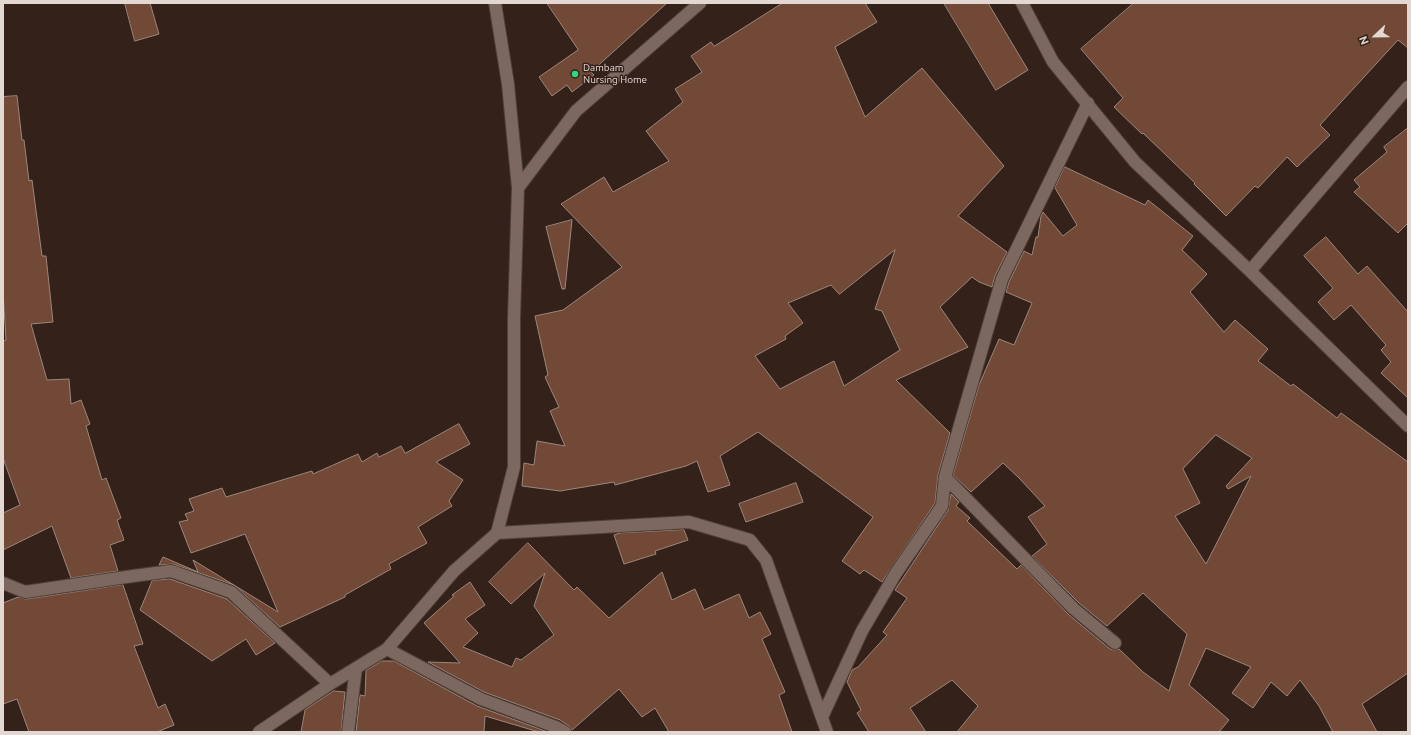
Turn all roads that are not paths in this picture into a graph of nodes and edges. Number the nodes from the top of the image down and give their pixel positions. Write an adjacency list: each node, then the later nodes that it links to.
1 (495, 3): 6 (street)
2 (700, 3): 6 (street)
3 (1022, 3): 5 (street)
4 (1408, 88): 7 (street)
5 (1088, 103): 7 (street); 9 (street)
6 (518, 188): 10 (street)
7 (1250, 271): 8 (street)
8 (1408, 426)
9 (945, 477): 12 (street); 16 (street)
10 (497, 533): 13 (street); 16 (street)
11 (3, 582): 15 (street)
12 (1115, 642)
13 (387, 650): 14 (street); 19 (street)
14 (356, 668): 15 (street); 18 (street)
15 (330, 684): 17 (street)
16 (822, 717): 20 (street)
17 (259, 732)
18 (348, 732)
19 (565, 732)
20 (827, 732)

